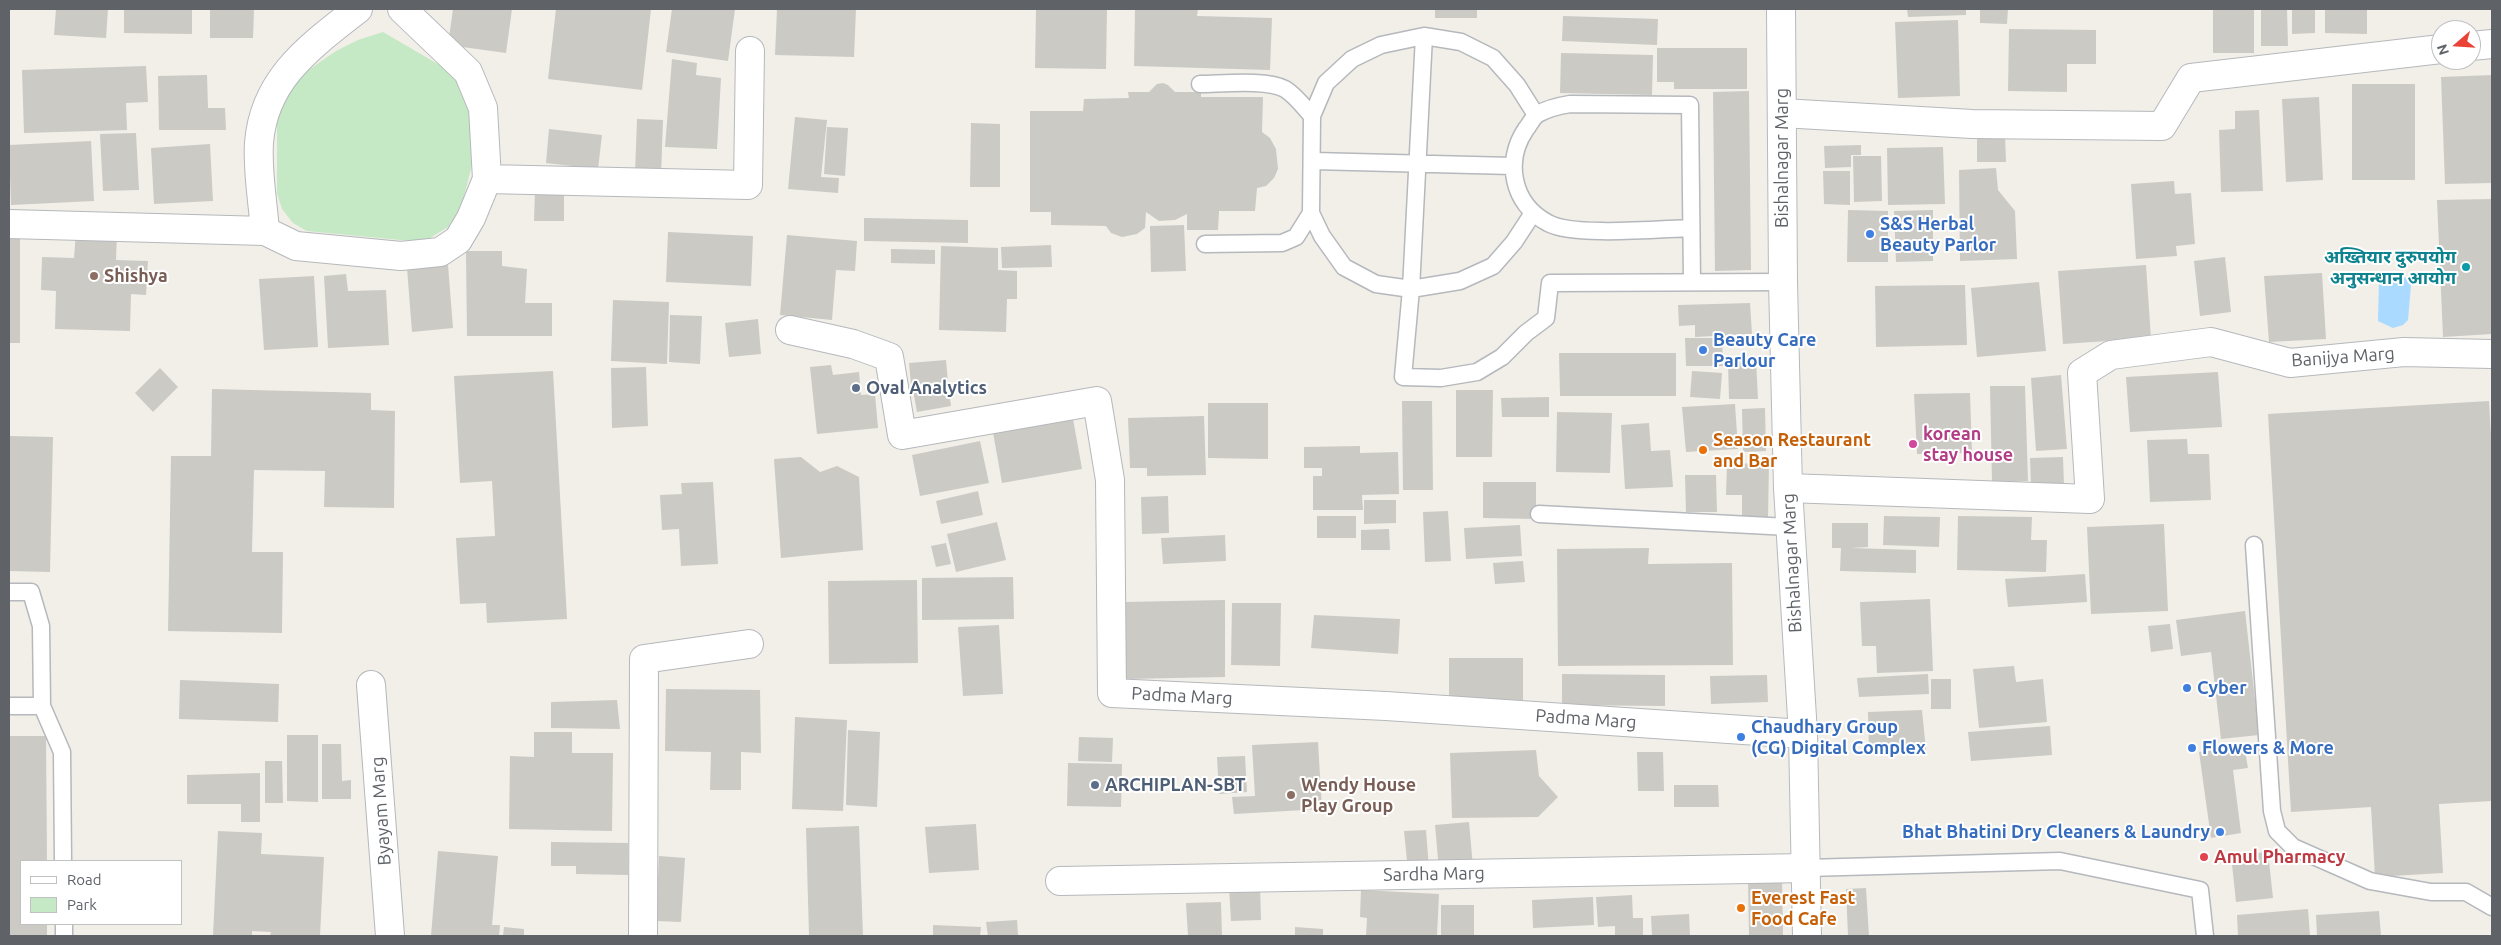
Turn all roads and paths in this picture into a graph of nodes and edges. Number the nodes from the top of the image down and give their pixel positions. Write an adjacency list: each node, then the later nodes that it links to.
1 (358, 9): 19 (street)
2 (402, 9): 14 (street)
3 (1781, 9): 8 (street, Bishalnagar Marg)
4 (1424, 36): 9 (lane); 10 (lane); 12 (lane)
5 (2431, 50): 8 (street)
6 (750, 51): 14 (street)
7 (1200, 84): 10 (lane)
8 (1782, 113): 22 (street, Bishalnagar Marg)
9 (1536, 115): 13 (lane); 18 (lane)
10 (1312, 116): 11 (lane)
11 (1313, 161): 12 (lane); 15 (lane)
12 (1417, 163): 13 (lane); 23 (lane)
13 (1512, 166): 16 (lane)
14 (487, 179): 19 (street)
15 (1311, 213): 20 (lane); 23 (lane)
16 (1533, 213): 18 (lane); 23 (lane)
17 (9, 224): 19 (street)
18 (1691, 228): 21 (lane)
19 (265, 231)
20 (1205, 244)
21 (1692, 281): 22 (lane); 23 (lane)
22 (1783, 282): 26 (street, Bishalnagar Marg)
23 (1411, 289)
24 (790, 330): 35 (street, Padma Marg)
25 (2492, 354): 26 (street, Banijya Marg)
26 (1788, 488): 28 (street, Bishalnagar Marg)
27 (1539, 514): 28 (lane)
28 (1789, 527): 35 (street, Bishalnagar Marg)
29 (2254, 545): 39 (lane)
30 (9, 592): 34 (lane)
31 (749, 644): 41 (street)
32 (371, 686): 40 (street, Byayam Marg)
33 (9, 706): 34 (lane)
34 (42, 706): 36 (lane)
35 (1803, 734): 37 (street, Bishalnagar Marg)
36 (63, 860)
37 (1808, 868): 38 (street, Sardha Marg); 42 (street, Bishalnagar Marg); 43 (lane)
38 (1060, 881)
39 (2492, 907)
40 (390, 936)
41 (643, 936)
42 (1807, 936)
43 (2205, 936)

